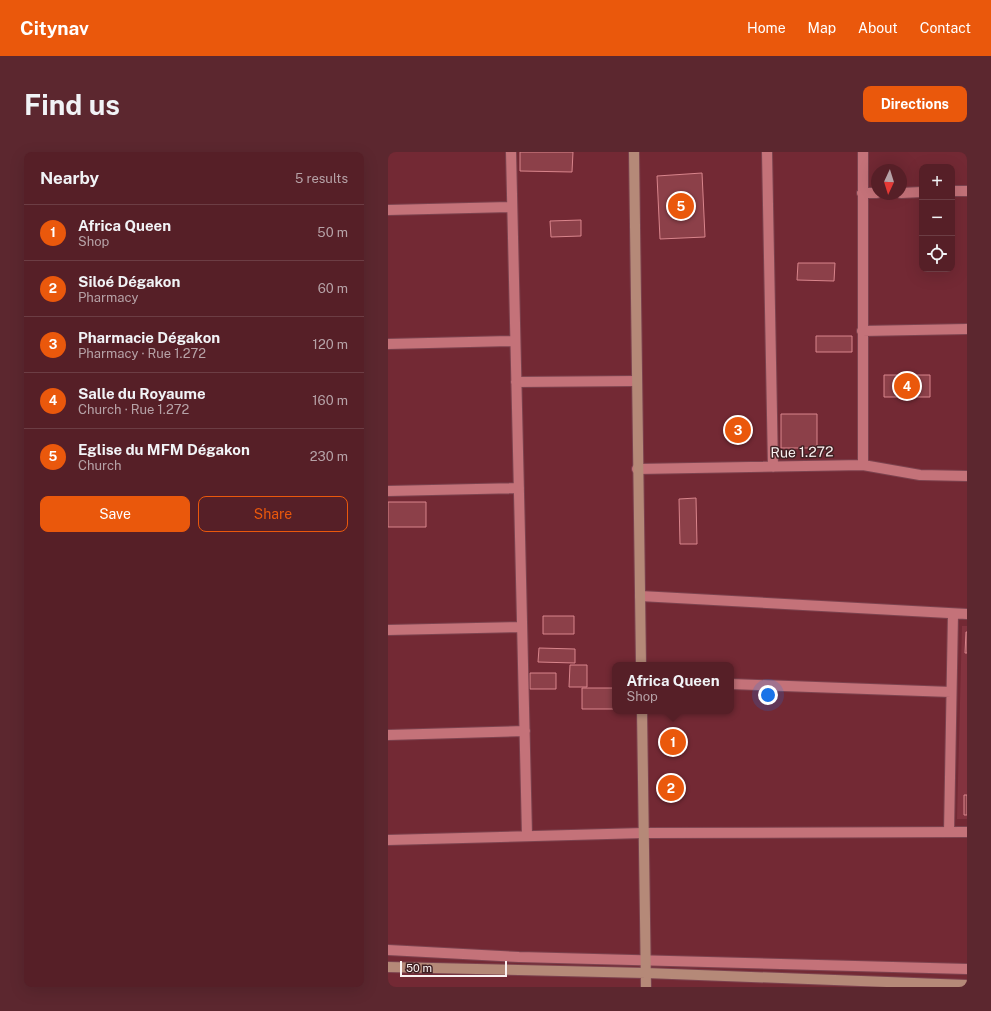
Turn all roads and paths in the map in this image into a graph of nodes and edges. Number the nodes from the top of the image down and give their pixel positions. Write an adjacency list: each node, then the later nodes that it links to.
1 (511, 152): 11 (street)
2 (634, 152): 17 (street)
3 (767, 152): 20 (street)
4 (863, 152): 9 (street)
5 (955, 191): 6 (street)
6 (967, 191)
7 (907, 192): 8 (street)
8 (919, 192)
9 (862, 193): 10 (street); 14 (street)
10 (871, 193)
11 (512, 207): 12 (street); 15 (street)
12 (388, 210)
13 (967, 330): 14 (street)
14 (862, 331): 19 (street)
15 (515, 341): 16 (street); 18 (street)
16 (388, 344)
17 (636, 381): 18 (street); 21 (street)
18 (516, 382): 23 (street)
19 (863, 466): 20 (street, Rue 1.272); 22 (street, Rue 1.272)
20 (774, 467): 21 (street, Rue 1.272)
21 (638, 469): 25 (street)
22 (967, 476)
23 (519, 488): 24 (street); 28 (street)
24 (388, 491)
25 (640, 596): 26 (street); 30 (street)
26 (953, 614): 27 (street); 32 (street)
27 (967, 614)
28 (522, 627): 29 (street); 34 (street)
29 (388, 630)
30 (641, 662)
31 (734, 684): 32 (street)
32 (951, 692): 36 (street)
33 (642, 714): 38 (street)
34 (525, 731): 35 (street); 39 (street)
35 (388, 735)
36 (949, 832): 37 (street); 38 (street)
37 (967, 832)
38 (643, 833): 39 (street); 42 (street)
39 (527, 835): 40 (street)
40 (388, 840)
41 (388, 950): 42 (street)
42 (646, 960): 44 (street); 45 (street)
43 (388, 967): 45 (street)
44 (967, 969)
45 (646, 974): 46 (street); 47 (street)
46 (967, 985)
47 (646, 987)

